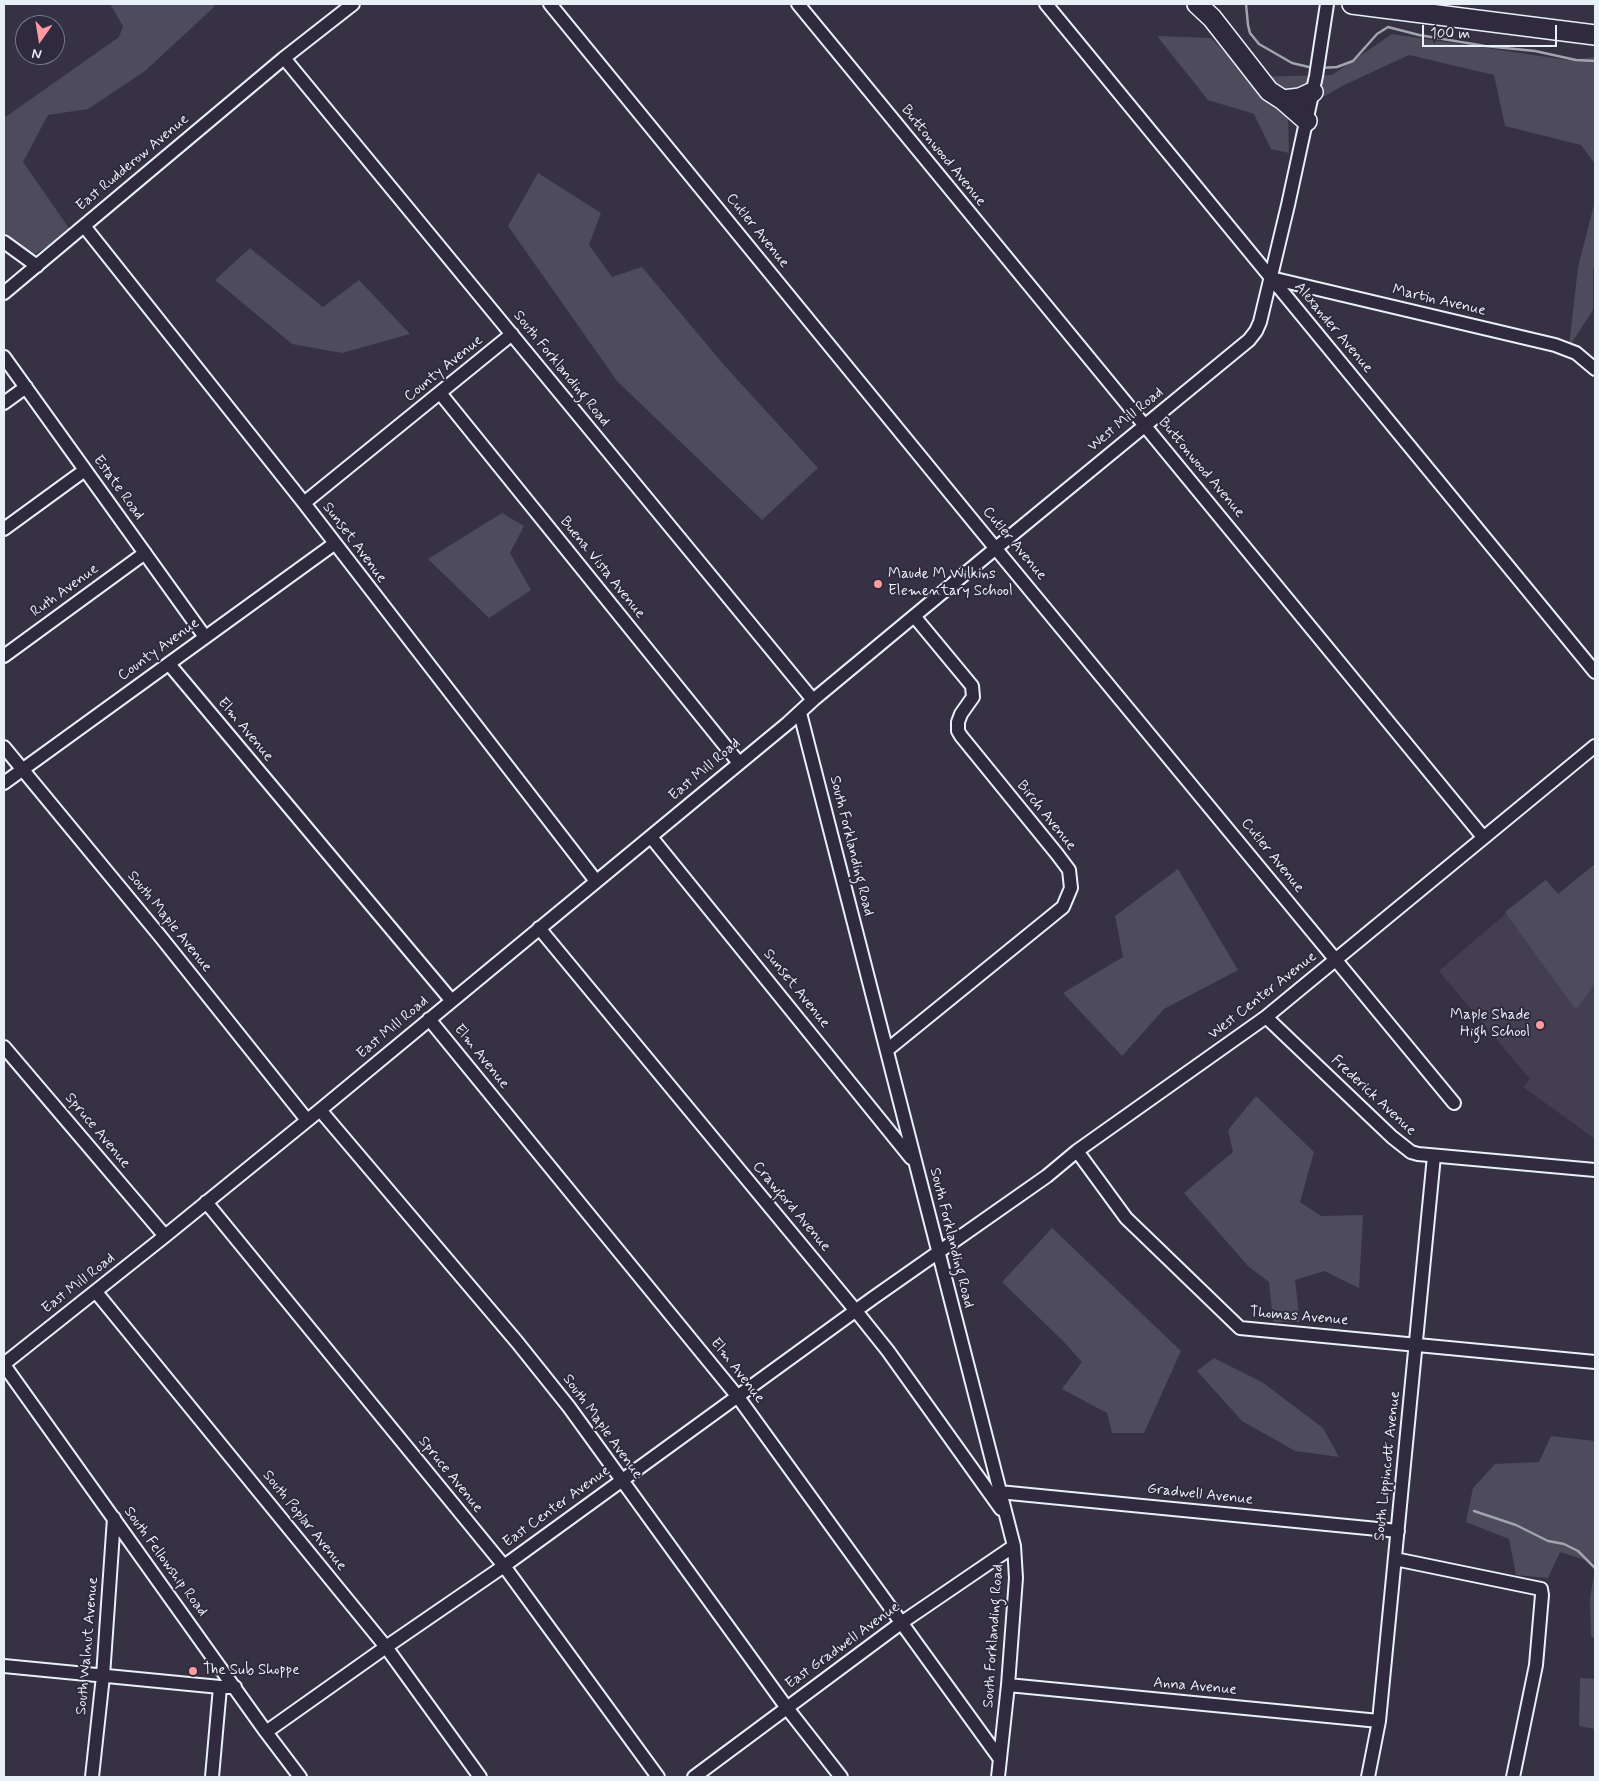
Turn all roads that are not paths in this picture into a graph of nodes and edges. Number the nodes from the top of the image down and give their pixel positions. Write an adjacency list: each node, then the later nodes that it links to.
1 (353, 4): 11 (street, East Rudderow Avenue)
2 (550, 4): 31 (street, Cutler Avenue)
3 (798, 4): 26 (street, Buttonwood Avenue)
4 (1046, 4): 18 (street, Alexander Avenue)
5 (1197, 4): 13 (highway)
6 (1326, 4): 12 (street, West Mill Road)
7 (1352, 4): 10 (highway)
8 (1447, 4): 9 (highway)
9 (1595, 24)
10 (1595, 35)
11 (284, 58): 15 (street, East Rudderow Avenue); 20 (street, South Forklanding Road)
12 (1315, 84): 13 (highway); 14 (street, West Mill Road)
13 (1283, 100): 14 (highway)
14 (1307, 120): 18 (street, West Mill Road)
15 (84, 226): 17 (street, East Rudderow Avenue); 28 (street, Sunset Avenue)
16 (4, 242): 17 (street)
17 (37, 266): 19 (street, East Rudderow Avenue)
18 (1270, 278): 22 (street, Martin Avenue); 26 (street, West Mill Road); 37 (street, Alexander Avenue)
19 (4, 293)
20 (512, 334): 24 (street, County Avenue); 38 (street, South Forklanding Road)
21 (4, 357): 23 (street, Estate Road)
22 (1595, 369)
23 (26, 388): 25 (street); 27 (street, Estate Road)
24 (440, 393): 28 (street, County Avenue); 42 (street, Buena Vista Avenue)
25 (4, 403)
26 (1144, 426): 31 (street, West Mill Road); 46 (street, Buttonwood Avenue)
27 (85, 470): 29 (street); 32 (street, Estate Road)
28 (304, 503): 30 (street, Sunset Avenue)
29 (4, 529)
30 (334, 544): 34 (street, County Avenue); 47 (street, Sunset Avenue)
31 (996, 548): 33 (street, West Mill Road); 49 (street, Cutler Avenue)
32 (145, 553): 34 (street, Estate Road); 35 (street, Ruth Avenue)
33 (914, 616): 38 (street, West Mill Road); 54 (street, Birch Avenue)
34 (205, 637): 36 (street, County Avenue)
35 (4, 656)
36 (169, 664): 43 (street, County Avenue); 50 (street, Elm Avenue)
37 (1595, 672)
38 (813, 700): 39 (street, West Mill Road)
39 (800, 713): 42 (street, East Mill Road); 54 (street, South Forklanding Road)
40 (1595, 746): 46 (street, West Center Avenue)
41 (4, 748): 43 (street, South Maple Avenue)
42 (739, 763): 45 (street, East Mill Road)
43 (23, 769): 44 (street, County Avenue); 57 (street, South Maple Avenue)
44 (4, 783)
45 (651, 837): 47 (street, East Mill Road); 60 (street, Sunset Avenue)
46 (1483, 837): 49 (street, West Center Avenue)
47 (596, 881): 48 (street, East Mill Road)
48 (539, 928): 50 (street, East Mill Road); 66 (street, Crawford Avenue)
49 (1335, 961): 51 (street, West Center Avenue); 55 (street, Cutler Avenue)
50 (451, 1000): 52 (street, East Mill Road)
51 (1266, 1017): 58 (street, West Center Avenue); 59 (street, Frederick Avenue)
52 (429, 1018): 56 (street, East Mill Road); 70 (street, Elm Avenue)
53 (4, 1047): 63 (street, Spruce Avenue)
54 (887, 1050): 60 (street, South Forklanding Road)
55 (1454, 1103)
56 (320, 1110): 57 (street, East Mill Road); 71 (street, South Maple Avenue)
57 (307, 1120): 62 (street, East Mill Road)
58 (1077, 1151): 64 (street, West Center Avenue); 67 (street, Thomas Avenue)
59 (1434, 1156): 61 (street, Frederick Avenue); 67 (street, South Lippincott Avenue)
60 (914, 1162): 64 (street, South Forklanding Road)
61 (1595, 1170)
62 (206, 1202): 63 (street, East Mill Road); 78 (street, Spruce Avenue)
63 (165, 1236): 65 (street, East Mill Road)
64 (937, 1252): 66 (street, East Center Avenue); 72 (street, South Forklanding Road)
65 (96, 1292): 69 (street, East Mill Road); 80 (street, South Poplar Avenue)
66 (856, 1310): 70 (street, East Center Avenue); 73 (street, Crawford Avenue)
67 (1416, 1344): 68 (street, Thomas Avenue); 75 (street, South Lippincott Avenue)
68 (1595, 1362)
69 (4, 1364): 74 (street, South Fellowship Road)
70 (738, 1397): 71 (street, East Center Avenue); 79 (street, Elm Avenue)
71 (621, 1480): 78 (street, East Center Avenue); 86 (street, South Maple Avenue)
72 (1000, 1492): 73 (street, South Forklanding Road); 75 (street, Gradwell Avenue)
73 (1006, 1515): 76 (street, South Forklanding Road)
74 (114, 1518): 82 (street, South Walnut Avenue); 85 (street, South Fellowship Road)
75 (1398, 1531): 77 (street, South Lippincott Avenue)
76 (1014, 1546): 79 (street, East Gradwell Avenue); 83 (street, South Forklanding Road)
77 (1395, 1559): 87 (street, South Lippincott Avenue); 99 (street)
78 (504, 1566): 80 (street, East Center Avenue); 94 (street, Spruce Avenue)
79 (901, 1623): 86 (street, East Gradwell Avenue); 89 (street, Elm Avenue)
80 (386, 1647): 88 (street, East Center Avenue); 93 (street, South Poplar Avenue)
81 (4, 1666): 82 (street)
82 (103, 1676): 84 (street); 90 (street, South Walnut Avenue)
83 (1008, 1685): 87 (street, Anna Avenue); 89 (street, South Forklanding Road)
84 (220, 1687): 85 (street); 91 (street)
85 (235, 1687): 88 (street, South Fellowship Road)
86 (787, 1708): 95 (street, East Gradwell Avenue); 96 (street, South Maple Avenue)
87 (1380, 1720): 98 (street, South Lippincott Avenue)
88 (266, 1732): 92 (street, South Fellowship Road)
89 (1000, 1759): 97 (street, South Forklanding Road)
90 (92, 1777)
91 (212, 1777)
92 (300, 1777)
93 (480, 1777)
94 (658, 1777)
95 (694, 1777)
96 (841, 1777)
97 (998, 1777)
98 (1368, 1777)
99 (1513, 1777)

